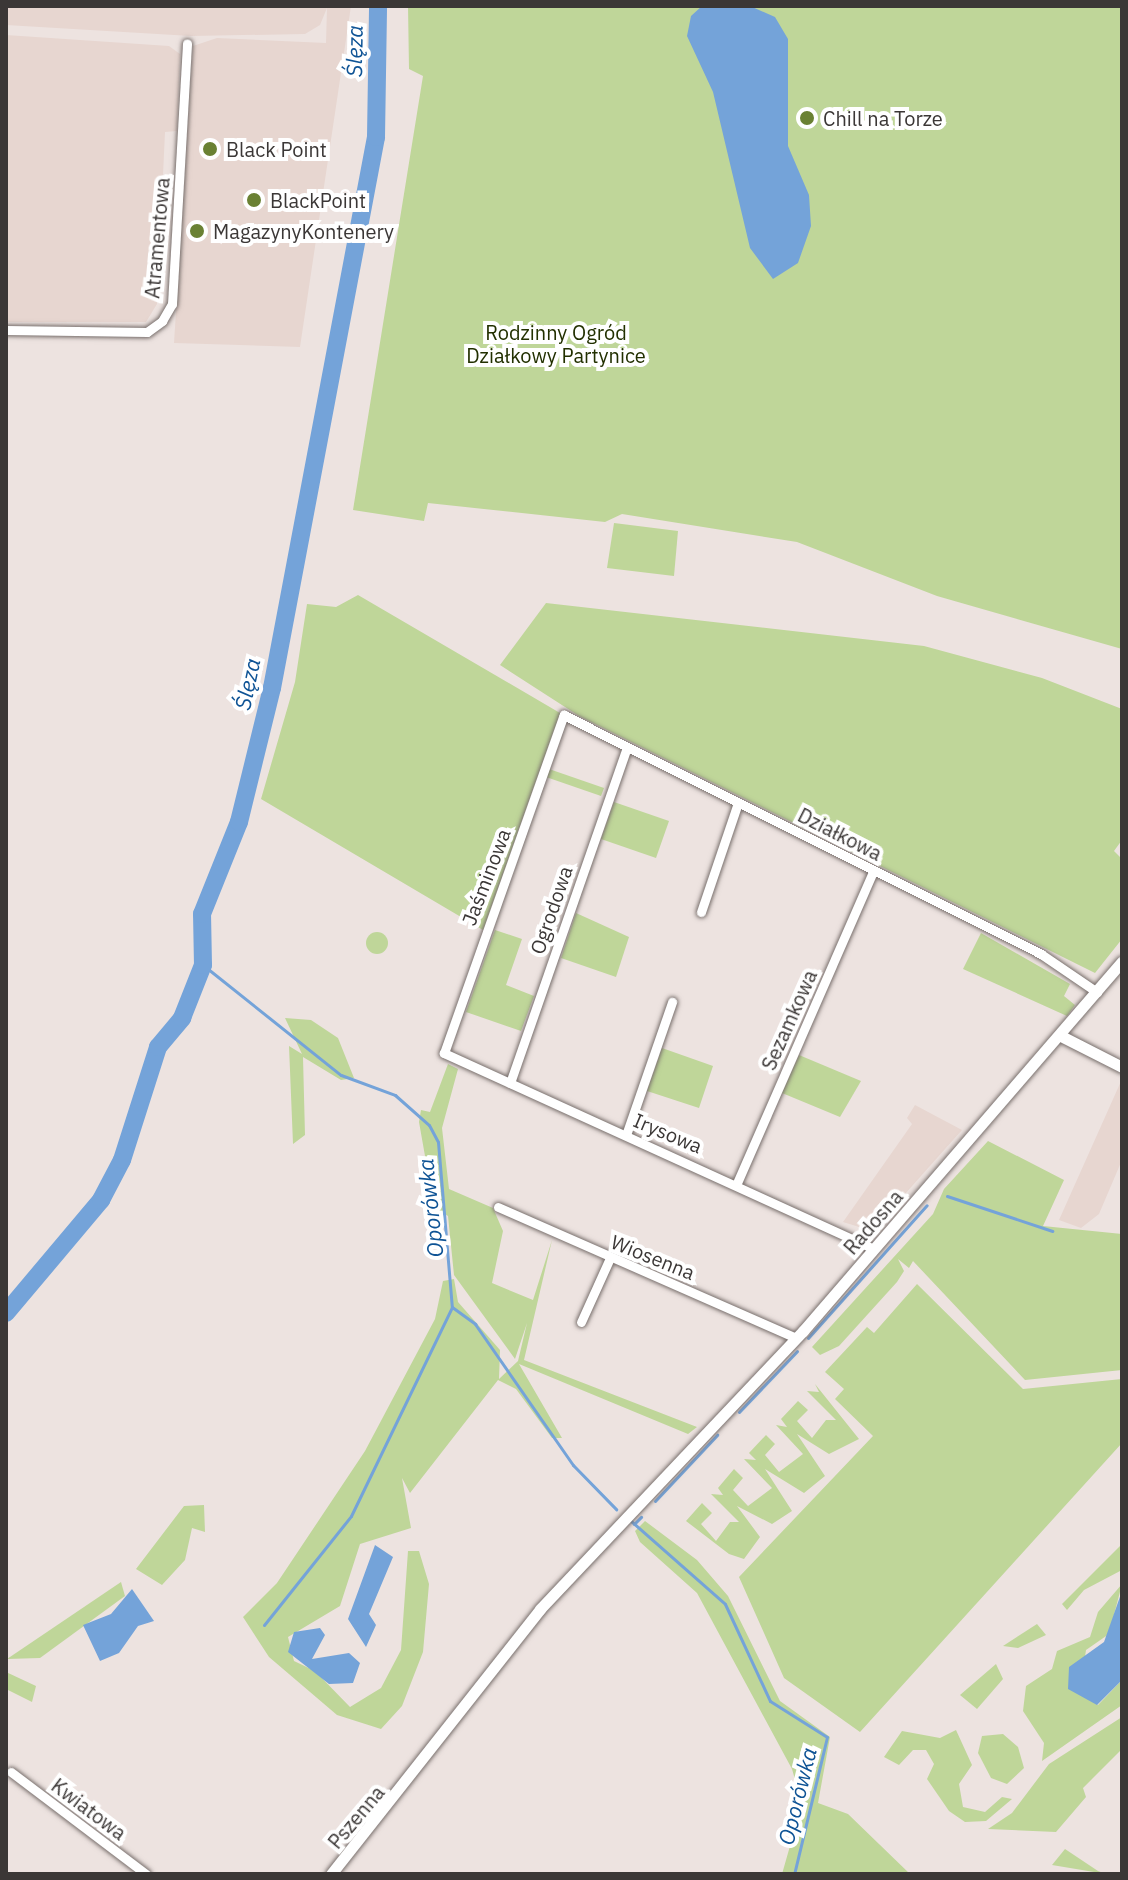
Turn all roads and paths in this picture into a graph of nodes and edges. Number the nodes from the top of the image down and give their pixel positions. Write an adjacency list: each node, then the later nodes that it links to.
1 (187, 43): 2 (street, Atramentowa)
2 (6, 330)
3 (564, 715): 4 (street, Działkowa); 12 (street, Jaśminowa)
4 (626, 749): 5 (street, Działkowa); 14 (street, Ogrodowa)
5 (738, 803): 6 (street, Działkowa); 7 (street)
6 (873, 871): 9 (street, Działkowa); 16 (street, Sezamkowa)
7 (701, 912)
8 (1122, 962): 9 (street, Radosna)
9 (1097, 992): 11 (street, Radosna)
10 (672, 1002): 15 (street)
11 (1063, 1037): 13 (street); 18 (street, Radosna)
12 (444, 1053): 14 (street, Irysowa)
13 (1122, 1067)
14 (510, 1083): 15 (street, Irysowa)
15 (626, 1135): 16 (street, Irysowa)
16 (737, 1183): 18 (street, Irysowa)
17 (498, 1207): 19 (street, Wiosenna)
18 (874, 1249): 21 (street, Radosna)
19 (609, 1260): 20 (street); 21 (street, Wiosenna)
20 (581, 1322)
21 (796, 1338): 22 (street, Radosna)
22 (643, 1498): 25 (street, Pszenna)
23 (11, 1772): 24 (street, Kwiatowa)
24 (146, 1874)
25 (331, 1874)

